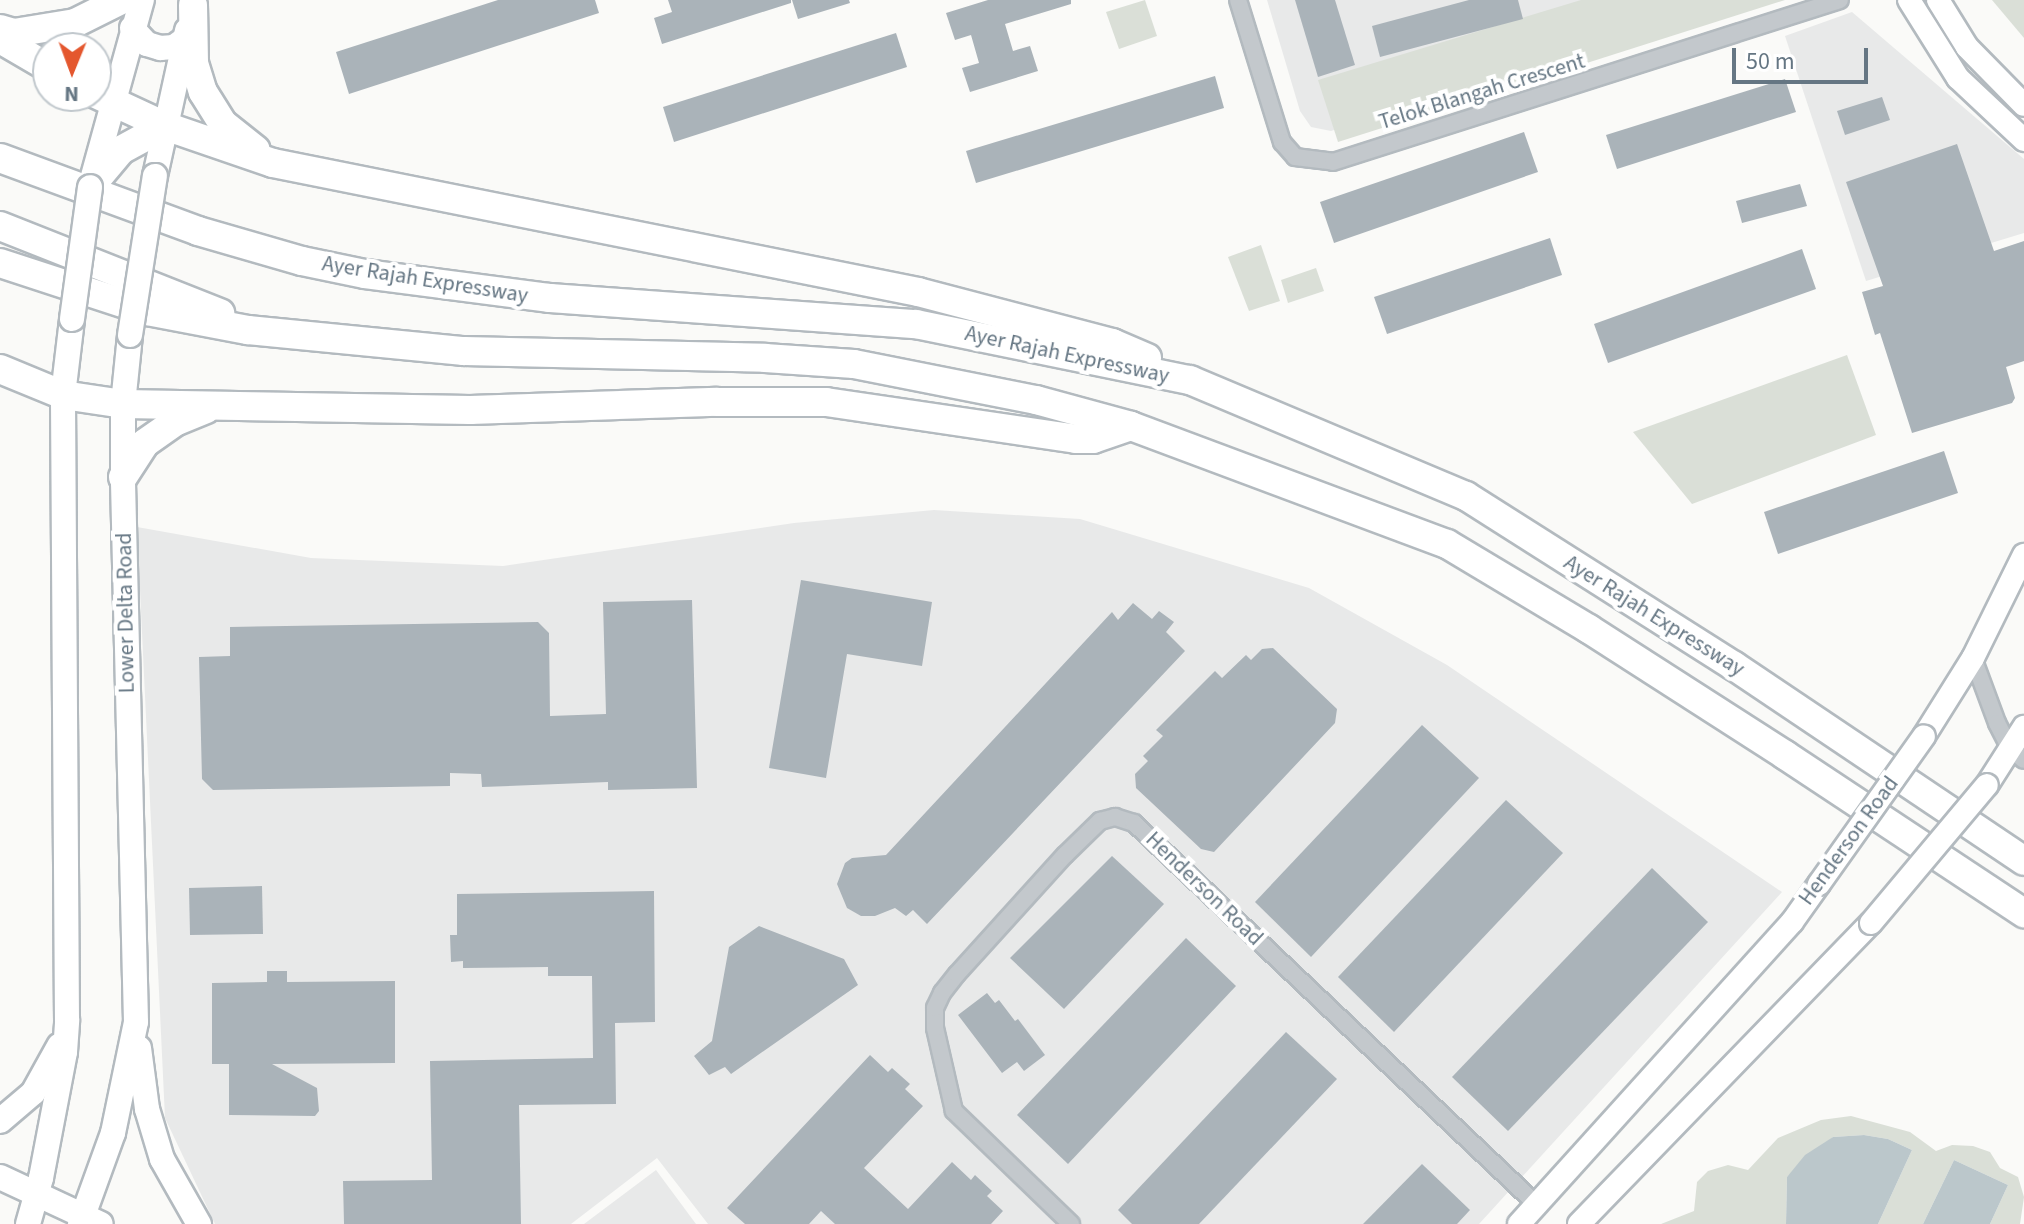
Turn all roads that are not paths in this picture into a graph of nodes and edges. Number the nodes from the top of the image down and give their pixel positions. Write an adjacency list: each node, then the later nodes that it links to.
1 (121, 0): 9 (highway)
2 (142, 0): 8 (main road)
3 (1238, 0): 4 (street, Telok Blangah Crescent)
4 (1840, 0)
5 (1909, 0): 18 (main road)
6 (1938, 0): 15 (main road)
7 (194, 3): 11 (main road, Lower Delta Road); 20 (highway)
8 (132, 28): 11 (main road); 13 (main road)
9 (0, 29)
10 (0, 39): 12 (highway)
11 (185, 39): 17 (main road, Lower Delta Road)
12 (32, 58)
13 (112, 76)
14 (112, 102): 17 (highway)
15 (2024, 105)
16 (102, 112): 21 (main road)
17 (165, 126): 20 (highway); 21 (highway); 28 (main road, Lower Delta Road, bridge)
18 (2024, 140)
19 (0, 158): 26 (highway, Ayer Rajah Expressway)
20 (273, 163): 26 (highway)
21 (96, 174): 27 (main road, bridge)
22 (0, 226): 24 (highway, Ayer Rajah Expressway)
23 (0, 263): 24 (highway, Ayer Rajah Expressway)
24 (248, 330): 30 (highway, Ayer Rajah Expressway)
25 (0, 369): 27 (highway)
26 (1190, 380): 36 (highway, Ayer Rajah Expressway)
27 (63, 395): 28 (highway); 38 (main road)
28 (123, 404): 29 (highway); 31 (main road, Lower Delta Road)
29 (214, 406): 30 (highway); 31 (highway)
30 (1131, 426): 37 (highway, Ayer Rajah Expressway)
31 (123, 483): 39 (main road, Lower Delta Road)
32 (2024, 555): 33 (main road, Henderson Road)
33 (1973, 658): 35 (street); 43 (main road, Henderson Road, bridge)
34 (2024, 727): 35 (main road)
35 (2017, 754): 49 (main road, bridge)
36 (2024, 861)
37 (2024, 913)
38 (67, 1020): 40 (main road); 42 (main road)
39 (136, 1022): 44 (main road, Lower Delta Road); 46 (main road)
40 (0, 1121)
41 (0, 1177): 42 (main road)
42 (37, 1196): 44 (main road); 45 (main road)
43 (1536, 1204): 47 (street, Henderson Road); 48 (main road, Henderson Road)
44 (88, 1221)
45 (28, 1224)
46 (199, 1224)
47 (1071, 1224)
48 (1519, 1224)
49 (1579, 1224)

